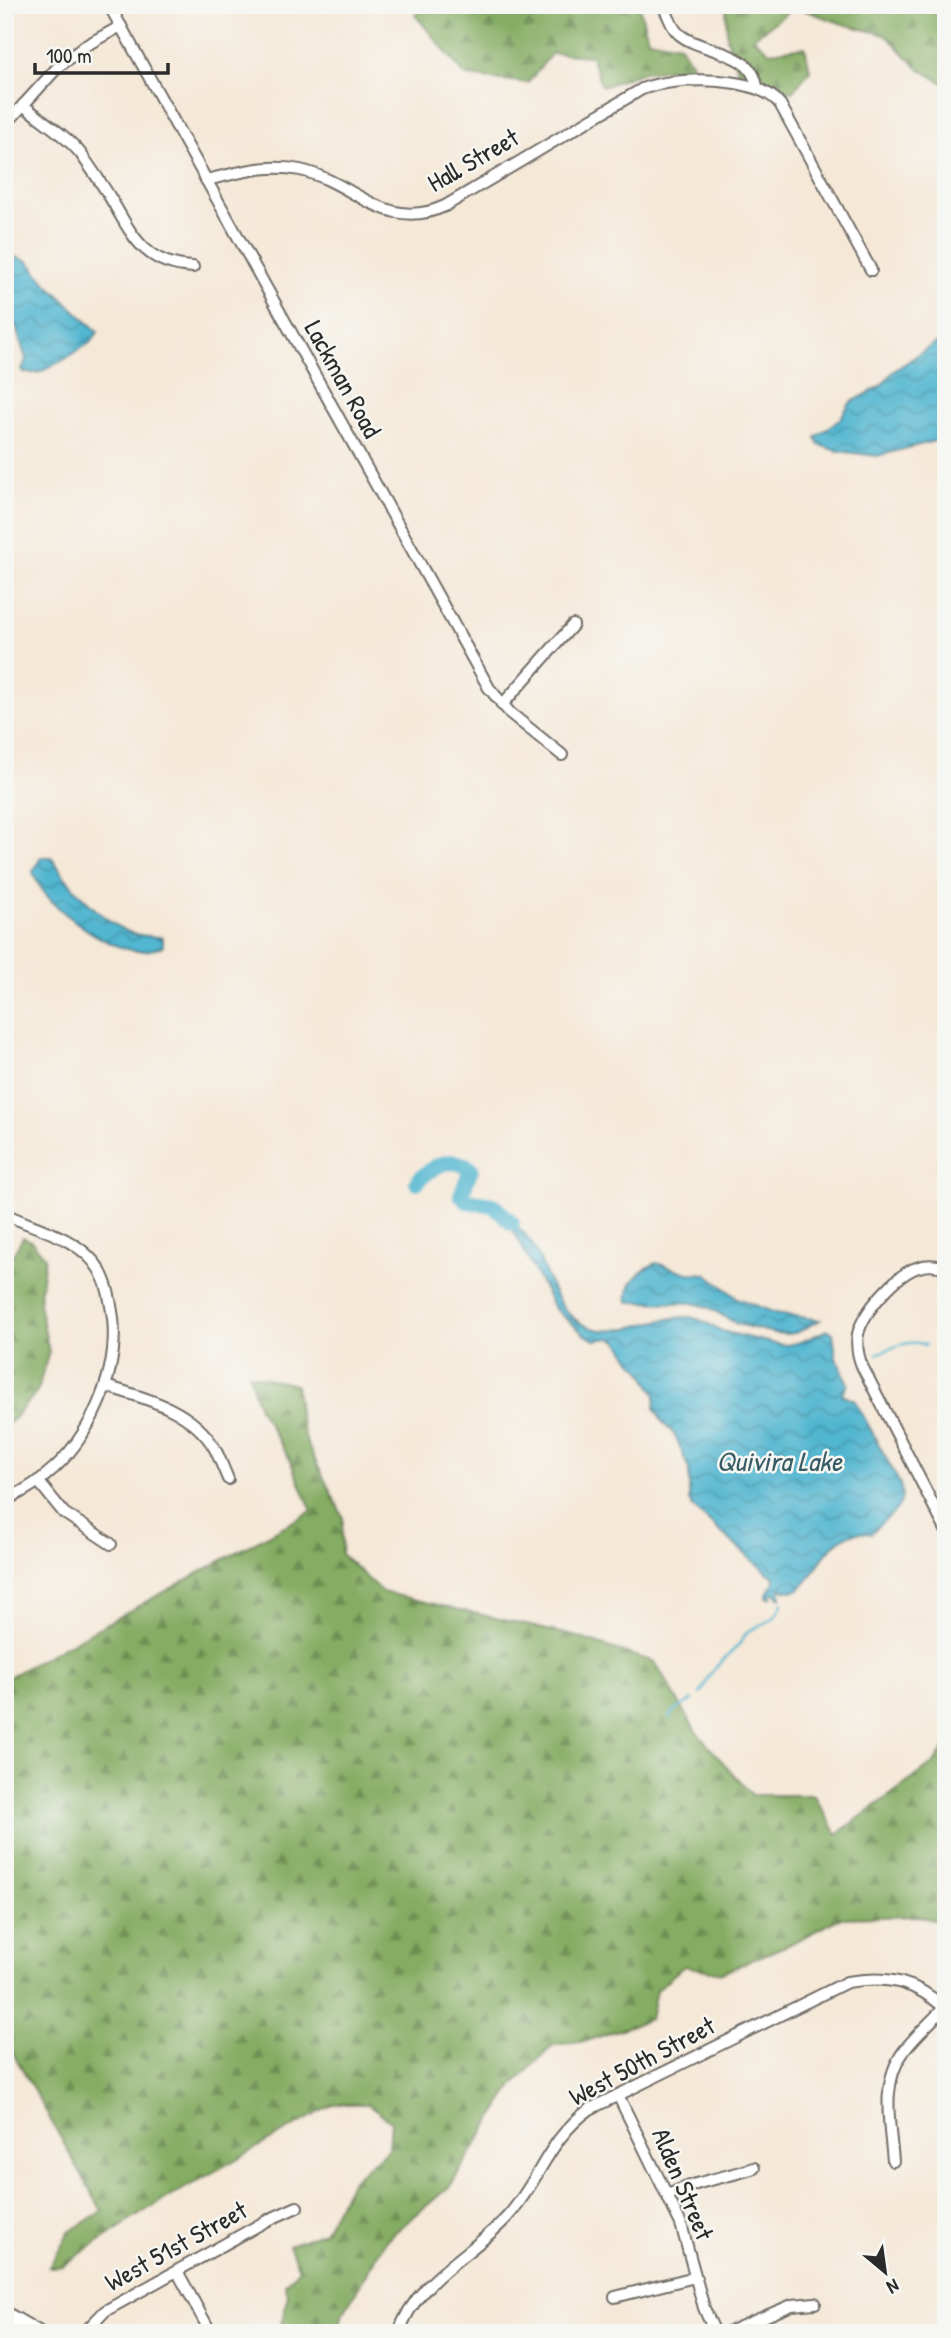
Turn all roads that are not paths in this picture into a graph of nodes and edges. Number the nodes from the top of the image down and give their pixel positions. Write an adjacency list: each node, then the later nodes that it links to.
1 (109, 5): 3 (street, Lackman Road)
2 (662, 5): 4 (street)
3 (121, 26): 5 (street); 7 (street, Lackman Road)
4 (757, 87): 7 (street, Hall Street); 9 (street)
5 (23, 105): 6 (street); 8 (street)
6 (5, 125)
7 (206, 180): 11 (street, Lackman Road)
8 (193, 267)
9 (870, 270)
10 (573, 625): 11 (street)
11 (502, 705): 12 (street, Lackman Road)
12 (562, 755)
13 (5, 1214): 15 (street)
14 (946, 1268): 19 (street)
15 (105, 1386): 16 (street); 17 (street)
16 (228, 1479)
17 (38, 1481): 18 (street); 20 (street)
18 (5, 1501)
19 (946, 1530)
20 (111, 1544)
21 (945, 2008): 22 (street, West 50th Street); 23 (street)
22 (618, 2095): 25 (street, Alden Street); 35 (street, West 50th Street)
23 (893, 2161)
24 (754, 2168): 25 (street)
25 (667, 2195): 28 (street, Alden Street)
26 (297, 2207): 27 (street, West 51st Street)
27 (177, 2271): 33 (street, West 51st Street); 34 (street)
28 (695, 2277): 29 (street); 36 (street, Alden Street)
29 (615, 2297)
30 (815, 2304): 37 (street)
31 (5, 2314): 32 (main road)
32 (38, 2333)
33 (84, 2333)
34 (211, 2333)
35 (399, 2333)
36 (715, 2333)
37 (726, 2333)

